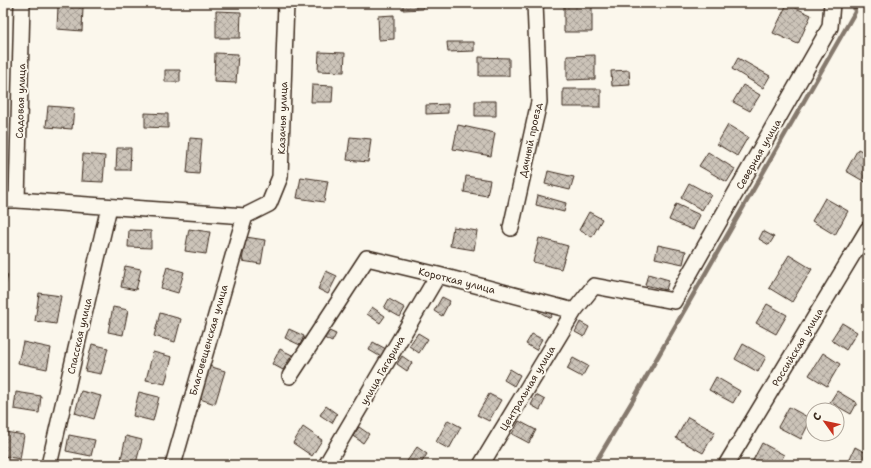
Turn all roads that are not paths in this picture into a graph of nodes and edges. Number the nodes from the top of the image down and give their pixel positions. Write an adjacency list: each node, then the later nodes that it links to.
1 (22, 3): 5 (street, Садовая улица)
2 (286, 3): 7 (street, Казачья улица)
3 (535, 3): 8 (street, Дачный проезд)
4 (832, 3): 12 (street, Северная улица)
5 (10, 200): 6 (street)
6 (109, 207): 7 (street); 14 (street, Спасская улица)
7 (245, 216): 15 (street, Благовещенская улица)
8 (511, 228)
9 (868, 229): 10 (street, Российская улица)
10 (862, 249): 18 (street, Российская улица)
11 (438, 275): 12 (street, Короткая улица); 13 (street, Короткая улица); 16 (street, улица Гагарина)
12 (574, 311): 17 (street, Центральная улица)
13 (290, 376)
14 (49, 465)
15 (172, 465)
16 (326, 465)
17 (481, 465)
18 (726, 465)

